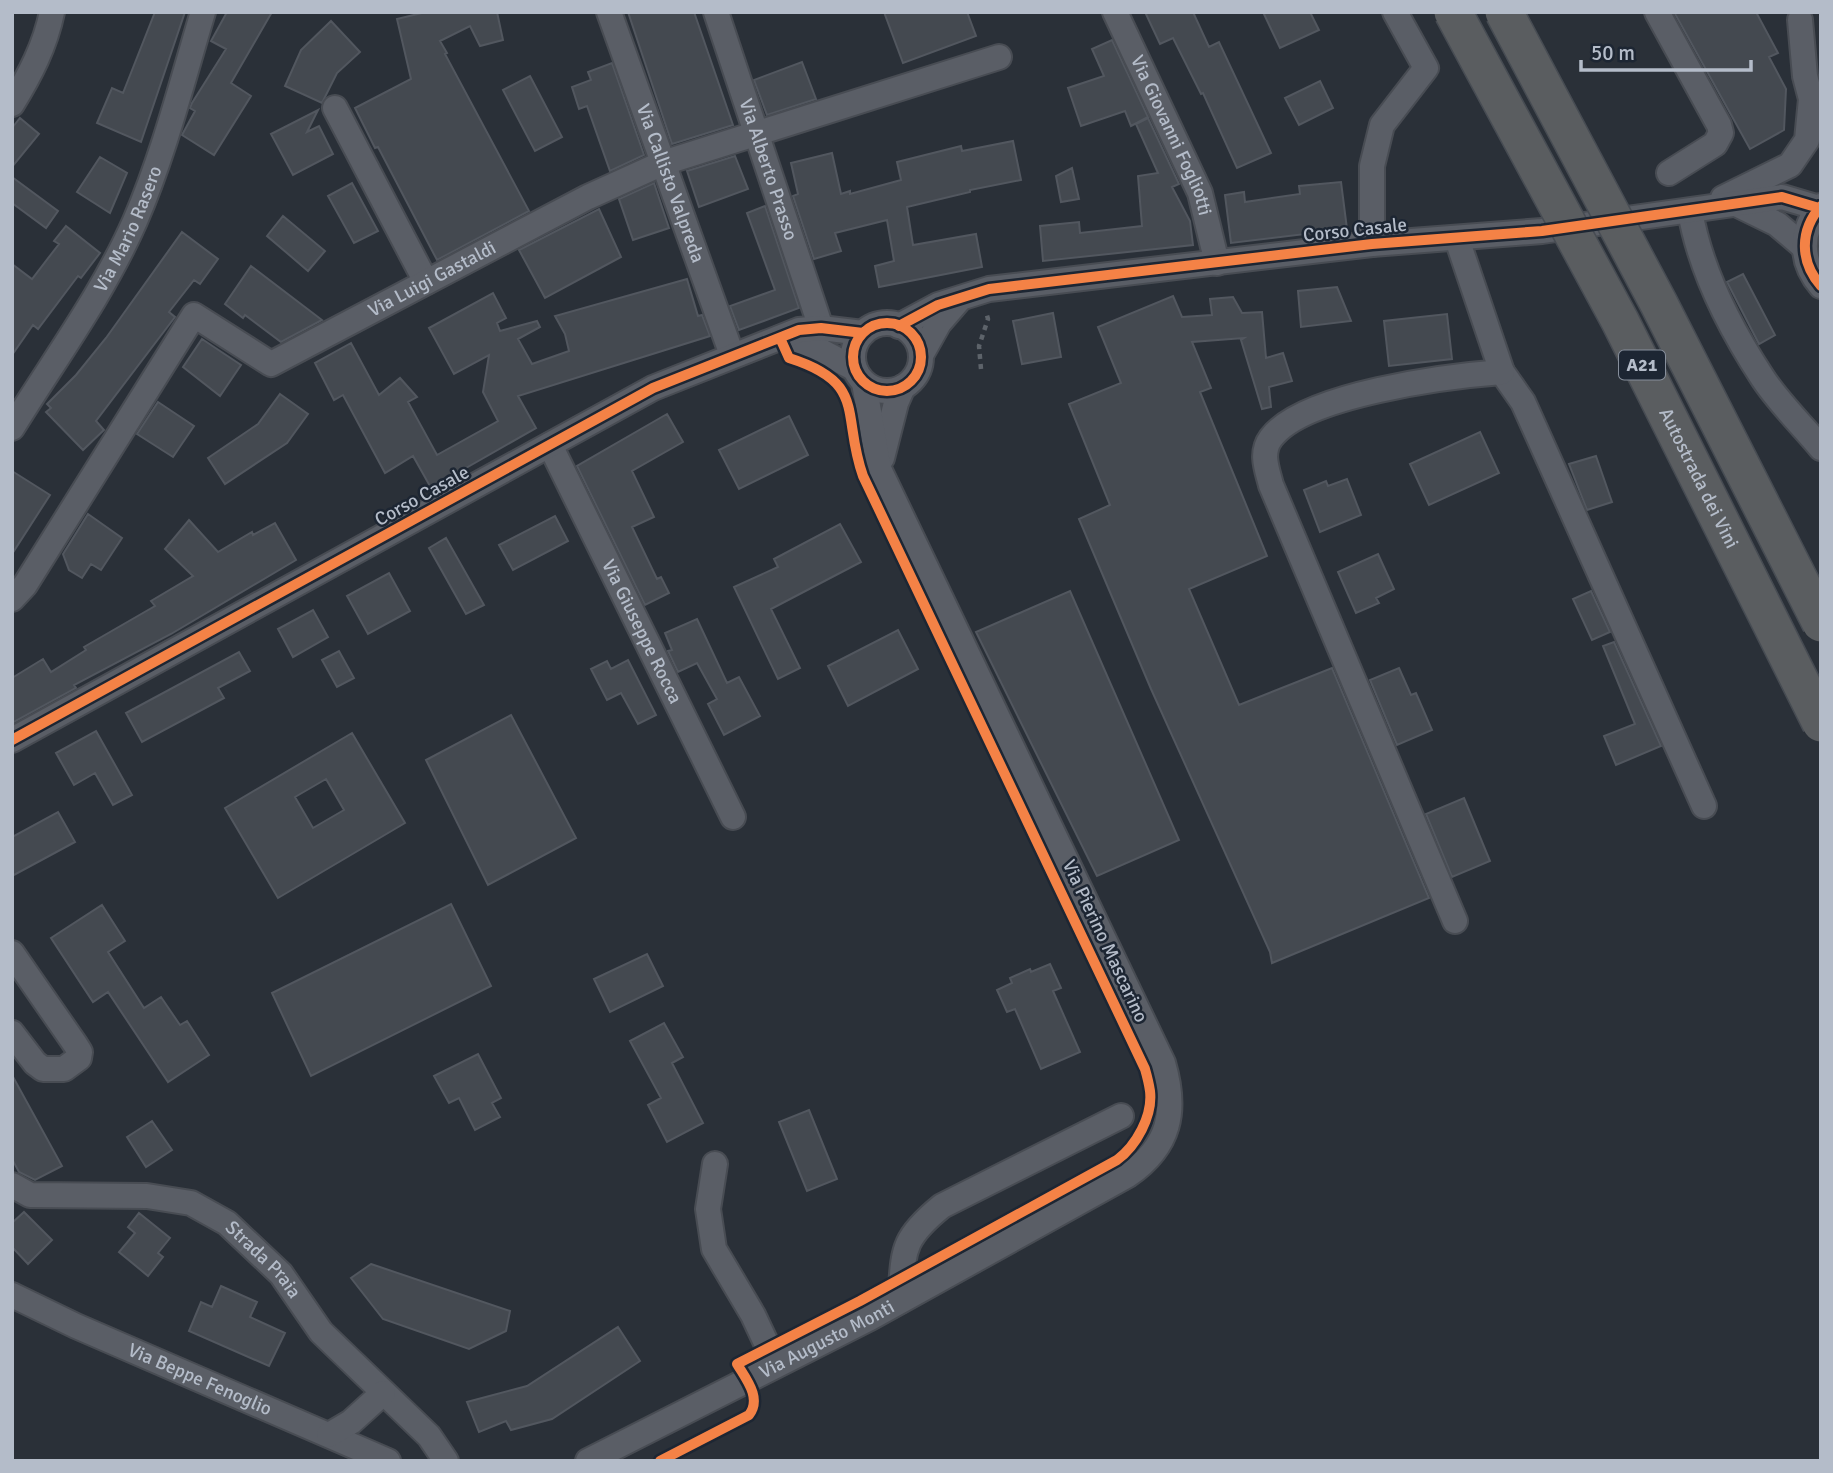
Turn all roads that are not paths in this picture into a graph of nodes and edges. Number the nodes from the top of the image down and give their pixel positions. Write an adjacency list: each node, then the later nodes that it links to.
1 (52, 12): 13 (street)
2 (203, 12): 36 (street, Via Mario Rasero)
3 (610, 12): 16 (street, Via Callisto Valpreda)
4 (716, 12): 15 (street, Via Alberto Prasso)
5 (1115, 12): 23 (street, Via Giovanni Fogliotti)
6 (1395, 12): 21 (street)
7 (1453, 12): 42 (highway, Autostrada dei Vini / A21, bridge)
8 (1504, 12): 41 (highway, A21, bridge)
9 (1657, 12): 17 (street)
10 (1798, 16): 12 (street); 18 (street)
11 (999, 58): 15 (street, Via Luigi Gastaldi)
12 (1820, 62)
13 (12, 104)
14 (335, 108): 24 (street)
15 (755, 134): 16 (street, Via Luigi Gastaldi); 28 (street, Via Alberto Prasso)
16 (663, 163): 24 (street, Via Luigi Gastaldi); 31 (street, Via Callisto Valpreda)
17 (1669, 173)
18 (1712, 207): 19 (street, Corso Casale); 20 (street, Corso Casale); 22 (street); 38 (street)
19 (1820, 207): 22 (street)
20 (1457, 239): 21 (street, Corso Casale); 33 (street)
21 (1372, 244): 23 (street, Corso Casale)
22 (1804, 247): 25 (street)
23 (1217, 263): 26 (street, Corso Casale)
24 (426, 282): 40 (street, Via Luigi Gastaldi)
25 (1821, 286)
26 (972, 303): 27 (street, Corso Casale); 32 (street)
27 (899, 326): 29 (street); 32 (street)
28 (821, 328): 29 (street, Corso Casale); 30 (street, Corso Casale)
29 (863, 333): 34 (street)
30 (780, 338): 31 (street, Corso Casale); 34 (street)
31 (732, 355): 37 (street, Corso Casale)
32 (920, 355): 35 (street)
33 (1502, 372): 44 (street); 46 (street)
34 (860, 376): 35 (street); 39 (street, Via Pierino Mascarino)
35 (903, 387): 39 (street)
36 (12, 428)
37 (551, 445): 43 (street, Corso Casale); 45 (street, Via Giuseppe Rocca)
38 (1821, 448)
39 (879, 469): 53 (street, Via Pierino Mascarino)
40 (12, 599)
41 (1821, 623)
42 (1821, 723)
43 (12, 740)
44 (1704, 806)
45 (733, 817)
46 (1455, 921)
47 (12, 953): 48 (street)
48 (12, 1033)
49 (1121, 1116): 53 (street, Via Augusto Monti)
50 (715, 1164): 54 (street)
51 (12, 1185): 55 (street, Strada Praia)
52 (12, 1295): 56 (street, Via Beppe Fenoglio)
53 (900, 1301): 54 (street, Via Augusto Monti)
54 (776, 1364): 59 (street, Via Augusto Monti)
55 (383, 1393): 56 (street); 58 (street, Strada Praia)
56 (329, 1435): 57 (street, Via Beppe Fenoglio)
57 (388, 1461)
58 (446, 1461)
59 (588, 1461)

